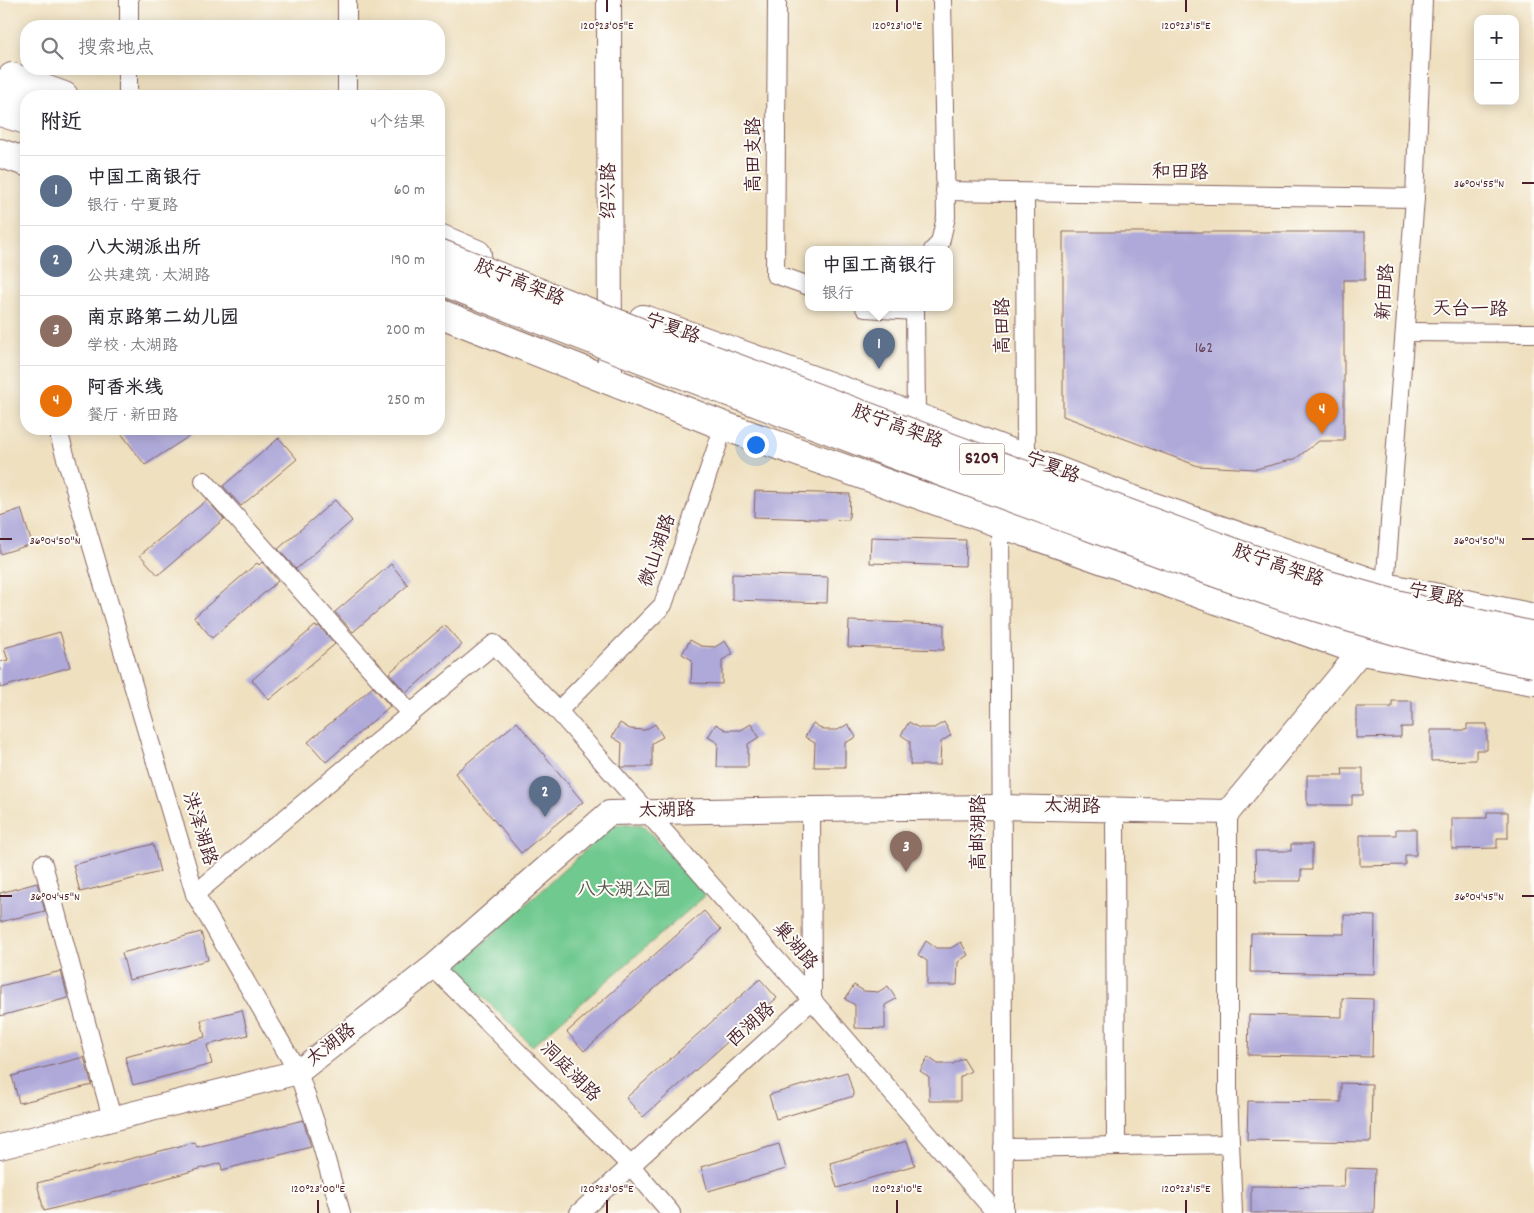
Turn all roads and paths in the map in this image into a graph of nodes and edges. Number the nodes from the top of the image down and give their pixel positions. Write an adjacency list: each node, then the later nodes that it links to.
1 (129, 0): 7 (street)
2 (348, 0): 8 (street)
3 (609, 0): 29 (street, 绍兴路)
4 (777, 0): 28 (street, 高田支路)
5 (942, 0): 21 (street)
6 (1423, 0): 23 (street, 新田路)
7 (129, 20)
8 (347, 20)
9 (0, 72): 13 (main road)
10 (128, 75): 14 (street)
11 (347, 75): 15 (street)
12 (0, 84): 16 (main road)
13 (48, 90)
14 (128, 90)
15 (347, 90)
16 (20, 91)
17 (0, 112): 18 (main road)
18 (20, 118)
19 (0, 153): 20 (main road)
20 (20, 160)
21 (945, 191): 22 (street, 和田路); 25 (street)
22 (1025, 193): 23 (street, 和田路); 38 (street, 高田路)
23 (1415, 198): 32 (street, 新田路)
24 (445, 240): 29 (main road, 宁夏路)
25 (937, 246)
26 (445, 255): 43 (main road, 胶宁高架路 / S209, bridge)
27 (445, 282): 45 (main road, 胶宁高架路 / S209, bridge)
28 (805, 285)
29 (610, 307): 34 (street, 绍兴路); 35 (main road, 宁夏路)
30 (915, 311): 35 (street)
31 (445, 315): 34 (main road)
32 (1405, 332): 33 (street, 天台一路); 41 (street, 新田路)
33 (1534, 333)
34 (610, 381): 36 (main road)
35 (916, 418): 38 (main road, 宁夏路)
36 (724, 426): 40 (main road); 47 (street, 微山湖路)
37 (60, 438): 55 (street, 洪泽湖路)
38 (1026, 458): 40 (street, 高邮湖路); 41 (main road, 宁夏路)
39 (204, 481): 48 (street)
40 (1000, 523): 44 (main road); 49 (street, 高邮湖路)
41 (1384, 587): 42 (main road, 宁夏路); 44 (street, 新田路)
42 (1534, 618)
43 (1534, 636)
44 (1361, 651): 46 (main road); 53 (street)
45 (1534, 663)
46 (1534, 680)
47 (558, 711): 48 (street, 巢湖路); 52 (street, 巢湖路)
48 (411, 714): 55 (street)
49 (1001, 806): 50 (street, 太湖路); 51 (street, 太湖路); 63 (street, 高邮湖路)
50 (811, 809): 52 (street, 太湖路); 57 (street)
51 (1115, 809): 53 (street, 太湖路); 61 (street)
52 (646, 812): 56 (street, 太湖路); 57 (street, 巢湖路)
53 (1228, 812): 60 (street)
54 (42, 864): 59 (street)
55 (195, 894): 58 (street, 洪泽湖路)
56 (434, 967): 58 (street, 太湖路); 64 (street, 洞庭湖路)
57 (812, 1000): 64 (street, 西湖路); 68 (street, 巢湖路)
58 (298, 1072): 59 (street, 太湖路); 65 (street, 洪泽湖路)
59 (112, 1118): 62 (street, 太湖路)
60 (1230, 1144): 61 (street); 70 (street)
61 (1116, 1145): 63 (street)
62 (0, 1147)
63 (1004, 1148): 69 (street, 高邮湖路)
64 (630, 1166): 66 (street, 西湖路); 67 (street, 洞庭湖路)
65 (341, 1213)
66 (580, 1213)
67 (671, 1213)
68 (996, 1213)
69 (1004, 1213)
70 (1233, 1213)

